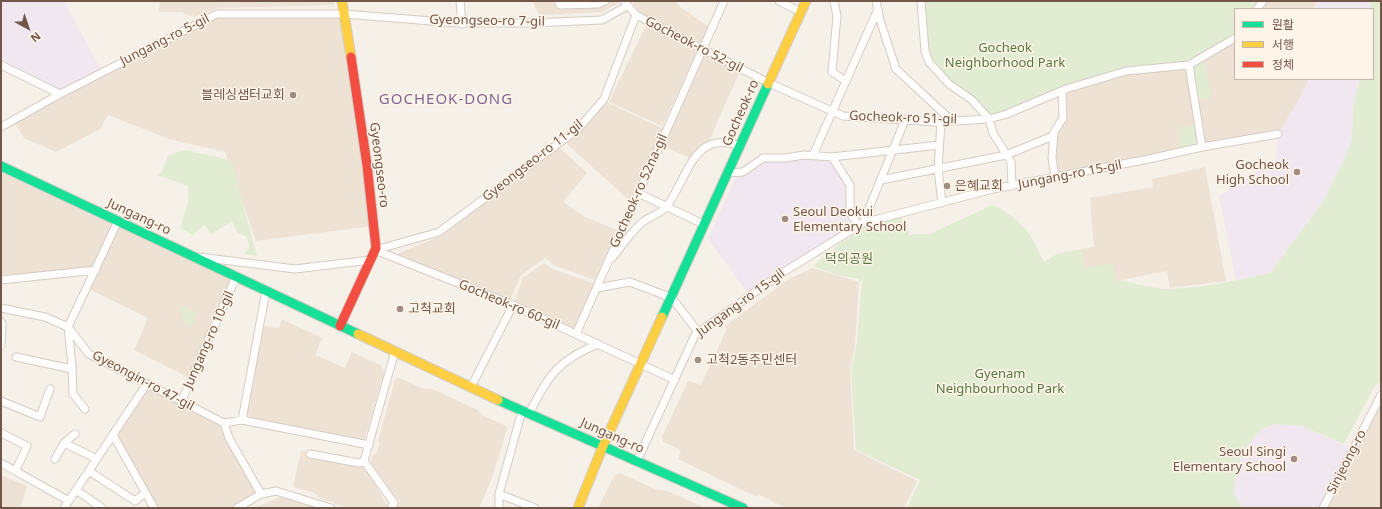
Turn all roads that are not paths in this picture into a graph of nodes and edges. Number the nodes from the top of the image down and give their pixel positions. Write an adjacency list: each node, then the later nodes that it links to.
1 (342, 1): 14 (main road, Gyeongseo-ro)
2 (460, 1): 16 (street)
3 (558, 1): 4 (street)
4 (605, 1)
5 (724, 1): 18 (street, Gocheok-ro 52na-gil)
6 (779, 1): 13 (street)
7 (806, 1): 13 (main road, Gocheok-ro)
8 (834, 1): 21 (street)
9 (876, 1): 12 (street)
10 (921, 1): 26 (street)
11 (626, 3): 15 (street, Gocheok-ro 52-gil); 16 (street, Gyeongseo-ro 7-gil)
12 (878, 9): 21 (street); 28 (street)
13 (801, 12): 22 (main road, Gocheok-ro)
14 (344, 14): 16 (street, Gyeongseo-ro 7-gil); 24 (street, Jungang-ro 5-gil); 52 (main road, Gyeongseo-ro)
15 (636, 15): 18 (street, Gocheok-ro 52-gil); 52 (street, Gyeongseo-ro 11-gil)
16 (462, 24)
17 (1234, 39): 20 (street, Gocheok-ro 51-gil)
18 (702, 49): 22 (street, Gocheok-ro 52-gil); 46 (street, Gocheok-ro 52na-gil)
19 (1, 65): 24 (street)
20 (1189, 65): 23 (street, Gocheok-ro 51-gil); 35 (street)
21 (846, 81): 25 (street)
22 (769, 83): 25 (street, Gocheok-ro 51-gil); 34 (main road, Gocheok-ro)
23 (1062, 91): 26 (street, Gocheok-ro 51-gil); 32 (street)
24 (60, 94): 30 (street, Jungang-ro 5-gil)
25 (833, 112): 27 (street, Gocheok-ro 51-gil); 37 (street)
26 (989, 119): 28 (street, Gocheok-ro 51-gil); 38 (street)
27 (905, 120): 29 (street, Gocheok-ro 51-gil); 36 (street)
28 (952, 121): 29 (street, Gocheok-ro 51-gil)
29 (941, 122): 33 (street)
30 (1, 127)
31 (1278, 134): 35 (street, Jungang-ro 15-gil)
32 (1053, 136): 38 (street); 43 (street)
33 (939, 145): 36 (street); 41 (street)
34 (740, 146): 42 (main road, Gocheok-ro); 48 (street)
35 (1202, 147): 43 (street, Jungang-ro 15-gil)
36 (892, 152): 39 (street); 44 (street)
37 (813, 155): 39 (street); 42 (street)
38 (1006, 156): 41 (street); 45 (street)
39 (832, 157): 51 (street)
40 (1, 166): 49 (main road, Jungang-ro)
41 (938, 169): 44 (street); 47 (street)
42 (728, 173): 50 (main road, Gocheok-ro)
43 (1055, 177): 45 (street, Jungang-ro 15-gil)
44 (881, 180): 51 (street)
45 (1012, 186): 47 (street, Jungang-ro 15-gil)
46 (638, 193): 48 (street); 55 (street, Gocheok-ro 52na-gil)
47 (942, 203): 51 (street, Jungang-ro 15-gil)
48 (666, 207): 50 (street); 55 (street)
49 (118, 221): 53 (main road, Jungang-ro); 56 (street)
50 (705, 225): 61 (main road, Gocheok-ro)
51 (861, 225): 67 (street, Jungang-ro 15-gil)
52 (375, 249): 54 (main road); 62 (street, Gocheok-ro 60-gil)
53 (192, 256): 54 (street); 57 (main road, Jungang-ro)
54 (370, 260): 65 (main road)
55 (607, 263): 59 (street, Gocheok-ro 52na-gil)
56 (96, 270): 58 (street); 66 (street)
57 (236, 277): 60 (main road, Jungang-ro); 81 (street, Jungang-ro 10-gil)
58 (1, 280)
59 (596, 288): 61 (street); 68 (street, Gocheok-ro 52na-gil)
60 (266, 290): 65 (main road, Jungang-ro); 84 (street)
61 (672, 298): 67 (street); 73 (main road, Gocheok-ro)
62 (513, 305): 68 (street, Gocheok-ro 60-gil); 77 (street)
63 (2, 310): 66 (street, Gyeongin-ro 47-gil)
64 (1, 322): 70 (street)
65 (340, 326): 71 (main road, Jungang-ro)
66 (68, 327): 74 (street); 76 (street, Gyeongin-ro 47-gil)
67 (699, 333): 75 (street, Jungang-ro 15-gil)
68 (576, 334): 69 (street, Gocheok-ro 60-gil)
69 (598, 344): 73 (street, Gocheok-ro 60-gil); 83 (street)
70 (1, 345)
71 (395, 351): 77 (main road, Jungang-ro); 90 (street)
72 (16, 357): 74 (street)
73 (642, 365): 75 (street); 91 (main road, Gocheok-ro)
74 (72, 369): 82 (street)
75 (676, 380): 96 (street, Jungang-ro 15-gil)
76 (146, 385): 81 (street, Gyeongin-ro 47-gil); 88 (street)
77 (471, 387): 83 (main road, Jungang-ro)
78 (50, 389): 80 (street)
79 (1381, 395): 115 (street, Sinjeong-ro)
80 (1, 401)
81 (181, 402): 85 (street, Gyeongin-ro 47-gil)
82 (85, 409)
83 (525, 413): 91 (main road, Jungang-ro); 103 (street)
84 (242, 420): 85 (street); 90 (street)
85 (224, 424): 102 (street)
86 (1, 434): 98 (street)
87 (75, 434): 89 (street)
88 (113, 435): 93 (street); 101 (street)
89 (64, 443): 93 (street); 94 (street)
90 (369, 445): 95 (street)
91 (604, 446): 96 (main road, Jungang-ro); 113 (main road, Gocheok-ro)
92 (310, 454): 95 (street)
93 (97, 458): 99 (street)
94 (55, 459)
95 (364, 461): 110 (street)
96 (637, 461): 114 (main road, Jungang-ro)
97 (1, 463): 98 (street)
98 (16, 470): 104 (street)
99 (89, 471): 100 (street); 101 (street)
100 (76, 490): 104 (street); 106 (street)
101 (146, 493): 107 (street)
102 (261, 494): 108 (street); 109 (street)
103 (499, 494): 111 (street); 112 (street)
104 (69, 501): 105 (street)
105 (64, 508)
106 (102, 508)
107 (154, 508)
108 (237, 508)
109 (331, 508)
110 (391, 508)
111 (499, 508)
112 (535, 508)
113 (578, 508)
114 (742, 508)
115 (1323, 508)

